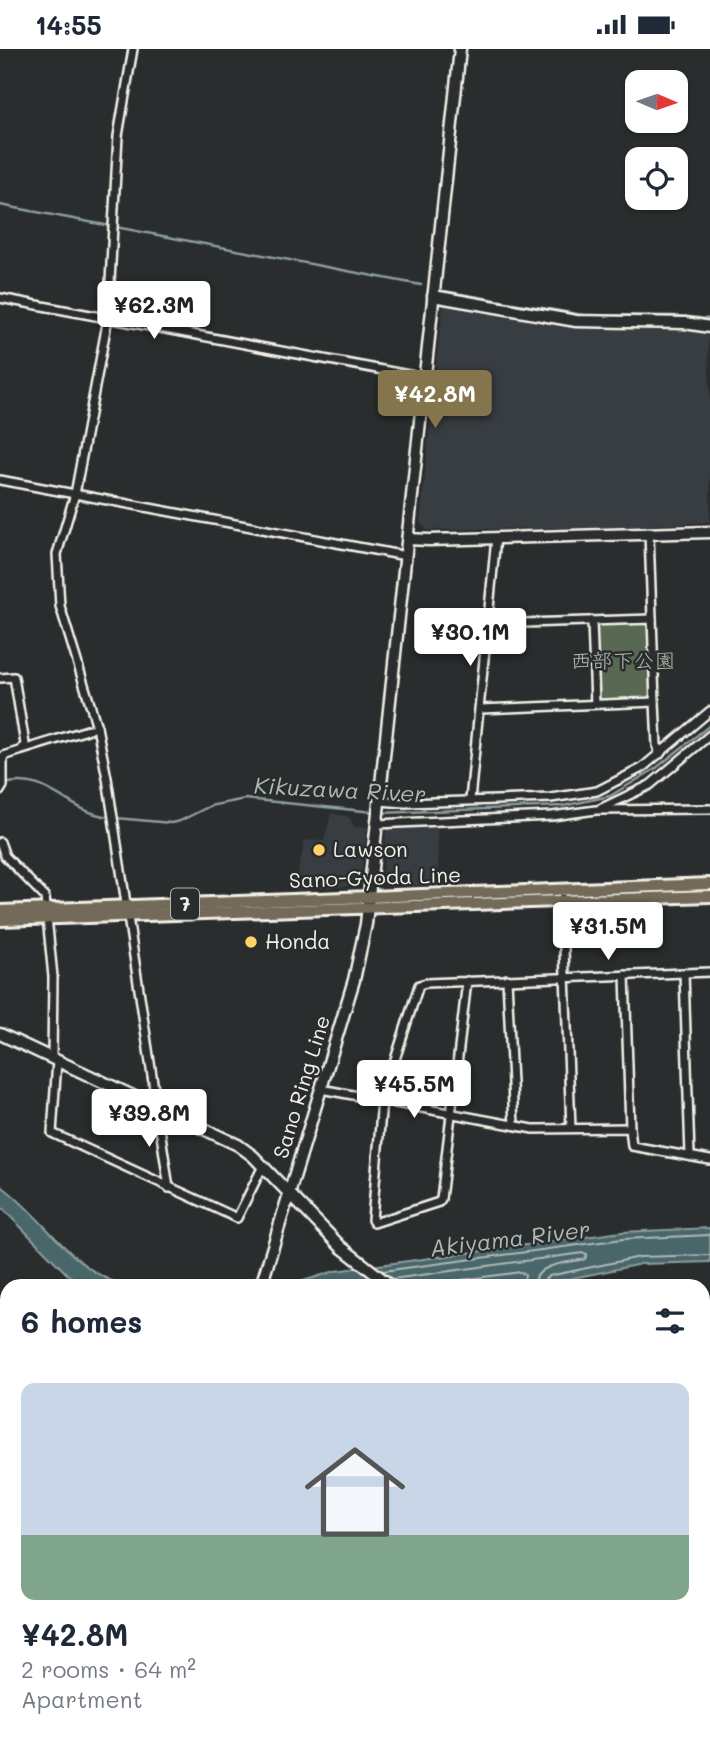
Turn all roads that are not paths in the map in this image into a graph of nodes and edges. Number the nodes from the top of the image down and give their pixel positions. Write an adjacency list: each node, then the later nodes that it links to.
1 (132, 49): 5 (street)
2 (460, 49): 3 (street, Sano Ring Line)
3 (433, 296): 6 (street); 7 (street, Sano Ring Line)
4 (0, 298): 5 (street)
5 (108, 318): 7 (street); 9 (street)
6 (710, 327)
7 (425, 378): 13 (street, Sano Ring Line)
8 (0, 480): 9 (street)
9 (75, 494): 14 (street); 23 (street)
10 (710, 531): 11 (street)
11 (649, 533): 12 (street); 15 (street)
12 (496, 538): 13 (street); 17 (street)
13 (408, 539): 14 (street, Sano Ring Line)
14 (406, 556): 29 (street, Sano Ring Line)
15 (652, 619): 16 (street); 19 (street)
16 (592, 621): 17 (street); 20 (street)
17 (488, 624): 21 (street)
18 (0, 678): 25 (street)
19 (655, 702): 20 (street); 26 (street)
20 (595, 704): 21 (street)
21 (480, 709): 28 (street)
22 (710, 711): 26 (street)
23 (97, 727): 25 (street); 40 (street)
24 (710, 735): 31 (street)
25 (22, 749): 27 (street)
26 (660, 754): 28 (street)
27 (2, 785)
28 (470, 800): 29 (street)
29 (379, 804): 32 (street, Sano Ring Line)
30 (710, 809): 31 (street)
31 (596, 810): 32 (street)
32 (377, 821): 36 (street, Sano Ring Line)
33 (0, 842): 41 (street)
34 (710, 884): 35 (main road, Sano-Gyoda Line / 7)
35 (562, 895): 36 (main road, Sano-Gyoda Line / 7); 37 (main road, Sano-Gyoda Line / 7); 38 (main road, Sano-Gyoda Line / 7); 46 (street)
36 (370, 896): 38 (street, Sano Ring Line); 40 (main road, Sano-Gyoda Line / 7)
37 (710, 896)
38 (369, 909): 40 (main road, Sano-Gyoda Line / 7); 51 (street, Sano Ring Line)
39 (0, 911): 41 (main road, Sano-Gyoda Line / 7)
40 (127, 911): 41 (main road, Sano-Gyoda Line / 7); 53 (street)
41 (47, 914): 42 (main road, Sano-Gyoda Line / 7); 50 (street)
42 (0, 920)
43 (710, 972): 44 (street)
44 (684, 973): 45 (street); 58 (street)
45 (625, 975): 46 (street); 57 (street)
46 (565, 977): 47 (street); 56 (street)
47 (507, 979): 48 (street); 55 (street)
48 (467, 981): 52 (street); 54 (street)
49 (0, 1034): 50 (street)
50 (54, 1060): 53 (street); 61 (street)
51 (321, 1089): 52 (street); 62 (street, Sano Ring Line)
52 (382, 1100): 54 (street); 54 (street)
53 (157, 1107): 60 (street); 61 (street)
54 (452, 1113): 55 (street)
55 (513, 1125): 56 (street)
56 (571, 1128): 57 (street)
57 (630, 1128): 58 (street)
58 (690, 1156): 59 (street)
59 (710, 1160)
60 (263, 1166): 61 (street); 62 (street)
61 (169, 1188)
62 (289, 1194): 63 (street, Sano Ring Line); 64 (street)
63 (263, 1279)
64 (382, 1279)

